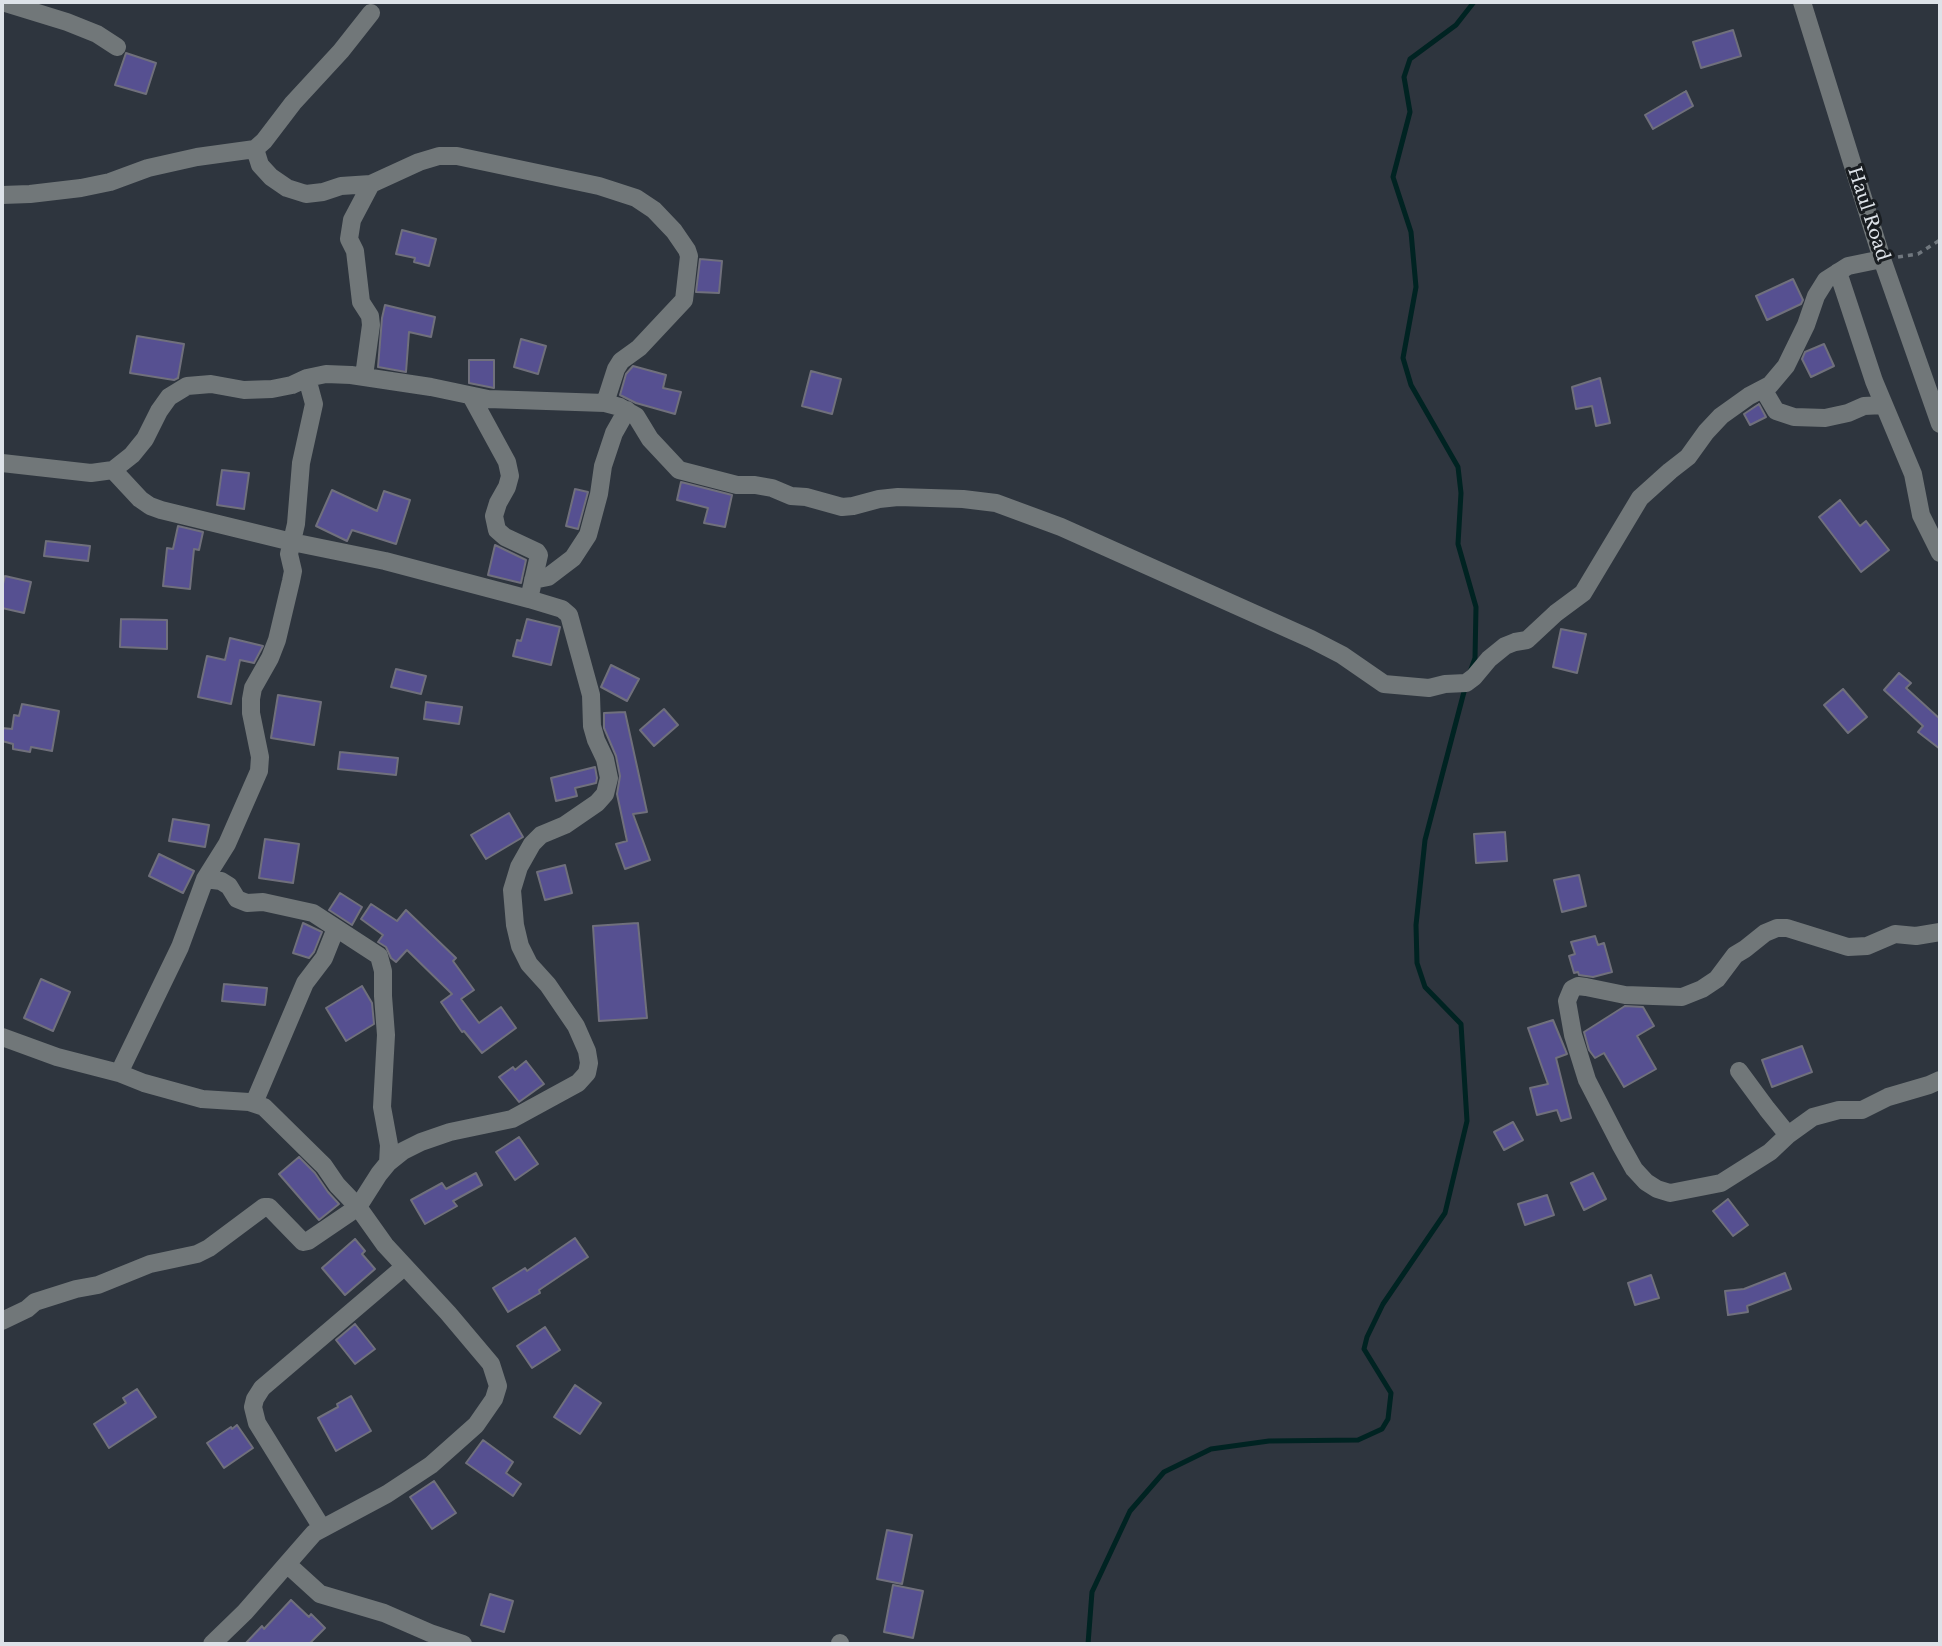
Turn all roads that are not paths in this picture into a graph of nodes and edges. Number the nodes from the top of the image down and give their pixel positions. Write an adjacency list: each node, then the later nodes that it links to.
1 (2, 2): 4 (street)
2 (1802, 2): 8 (street, Haul Road)
3 (371, 13): 5 (street)
4 (117, 47)
5 (255, 149): 6 (street); 7 (street)
6 (371, 184): 10 (street); 14 (street)
7 (2, 195)
8 (1882, 259): 9 (street); 17 (street, Haul Road)
9 (1838, 272): 12 (street); 15 (street)
10 (364, 376): 11 (street); 13 (street)
11 (307, 378): 19 (street); 20 (street)
12 (1763, 389): 15 (street); 16 (street)
13 (471, 396): 14 (street); 22 (street)
14 (605, 403): 16 (street)
15 (1884, 405): 21 (street)
16 (627, 410): 22 (street)
17 (1940, 424)
18 (2, 463): 19 (street)
19 (113, 470): 20 (street)
20 (292, 542): 23 (street); 24 (street)
21 (1940, 553)
22 (533, 580): 23 (street)
23 (529, 599): 33 (street)
24 (205, 879): 25 (street); 29 (street)
25 (336, 928): 31 (street); 33 (street)
26 (1940, 932): 32 (street)
27 (2, 1037): 29 (street)
28 (1739, 1071): 32 (street)
29 (120, 1073): 31 (street)
30 (1940, 1080): 32 (street)
31 (254, 1103): 34 (street)
32 (1788, 1135)
33 (388, 1163): 34 (street)
34 (358, 1206): 35 (street); 36 (street)
35 (404, 1267): 37 (street); 37 (street)
36 (2, 1321)
37 (322, 1528): 38 (street)
38 (287, 1564): 39 (street); 40 (street)
39 (212, 1644)
40 (463, 1644)

